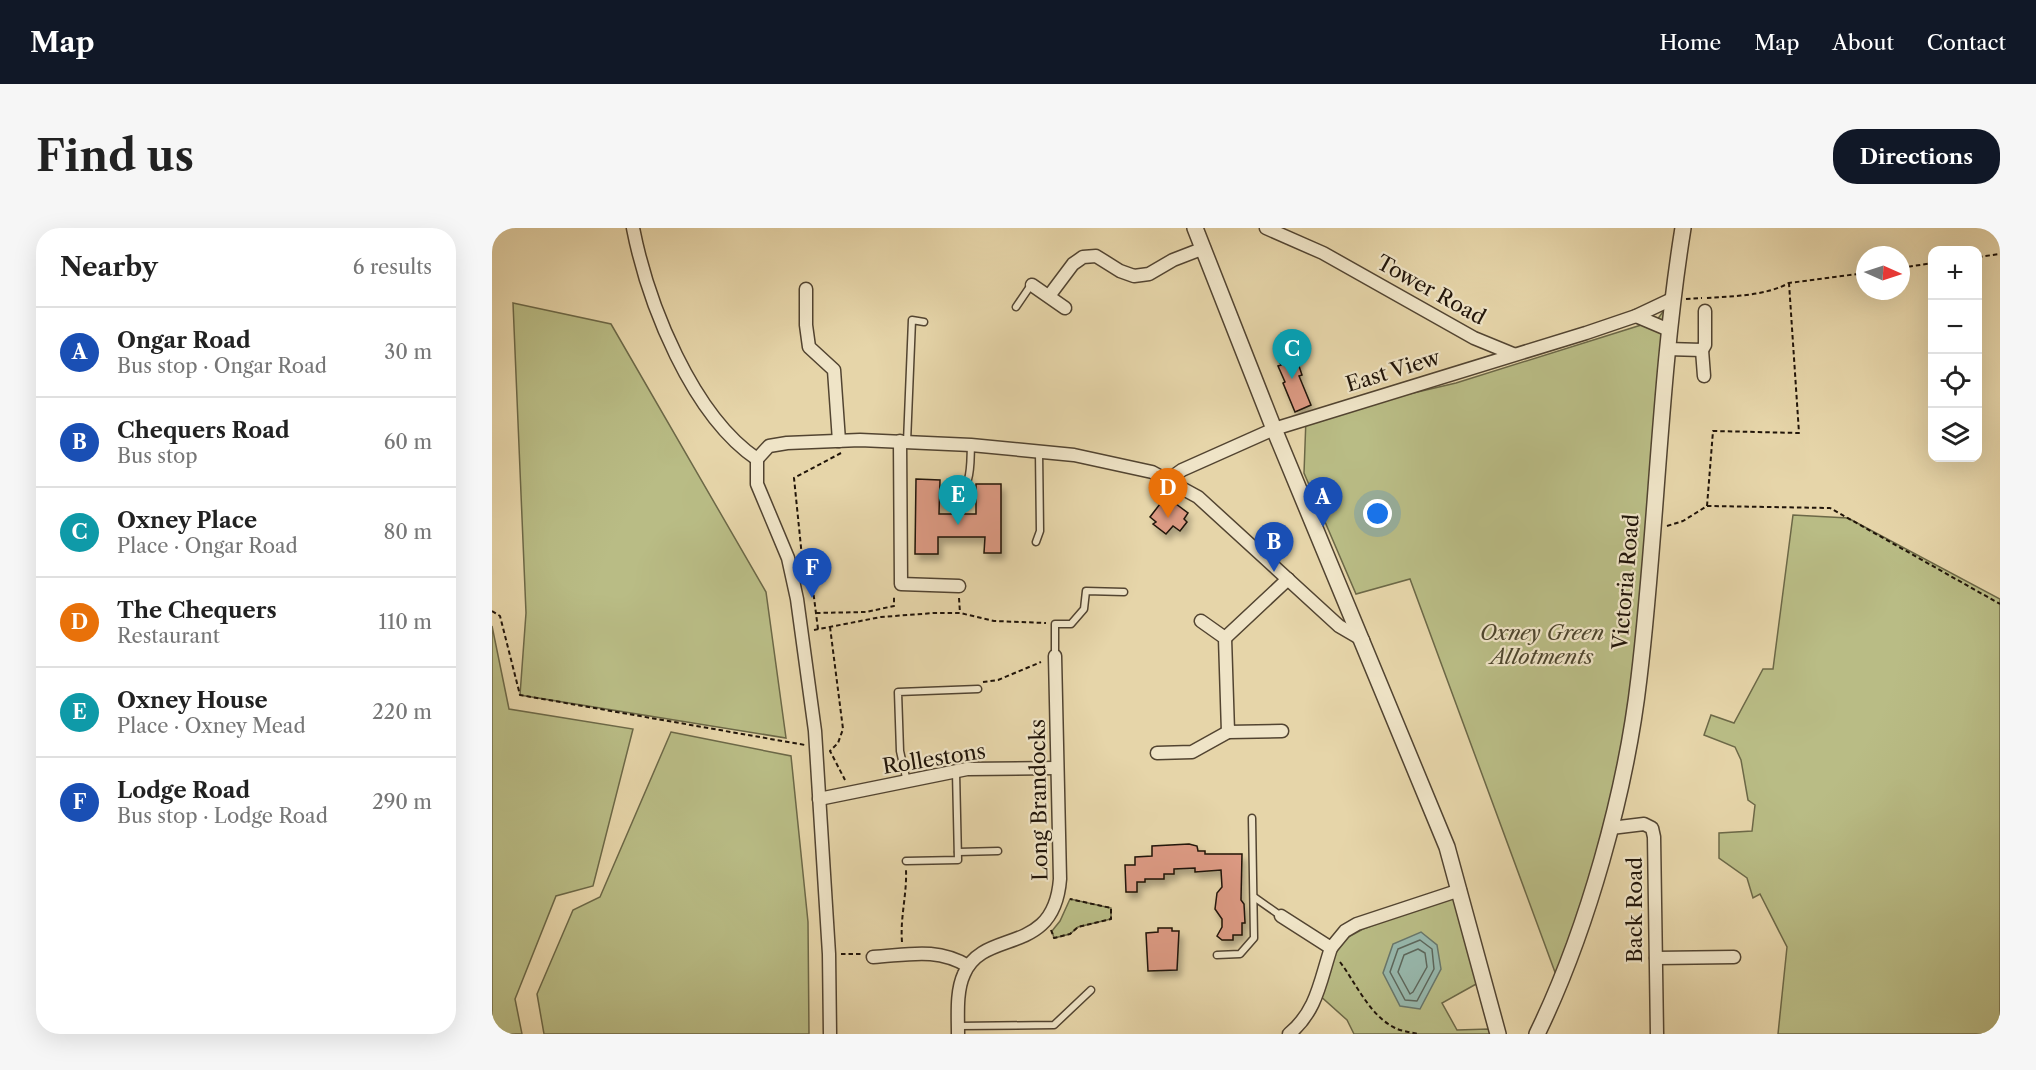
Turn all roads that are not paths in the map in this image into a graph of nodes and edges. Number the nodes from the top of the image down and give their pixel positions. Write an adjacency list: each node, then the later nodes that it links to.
1 (633, 228): 25 (street)
2 (1195, 228): 5 (street)
3 (1266, 228): 18 (street, Tower Road)
4 (1683, 228): 9 (street, Victoria Road)
5 (1204, 248): 8 (street); 20 (street)
6 (1032, 285): 8 (street); 10 (lane)
7 (806, 289): 21 (street)
8 (1049, 296): 11 (street)
9 (1671, 298): 13 (street, East View); 15 (street, Victoria Road)
10 (1016, 308)
11 (1065, 308)
12 (1705, 311): 17 (street)
13 (1636, 316): 15 (street); 18 (street, East View)
14 (924, 322): 22 (lane)
15 (1669, 330): 16 (street, Victoria Road)
16 (1667, 349): 17 (street); 45 (street, Victoria Road)
17 (1702, 350): 19 (street)
18 (1513, 354): 20 (street, East View)
19 (1704, 376)
20 (1274, 429): 26 (street, East View); 34 (street)
21 (839, 441): 22 (street); 25 (street)
22 (904, 441): 23 (street); 30 (street)
23 (971, 445): 24 (street); 27 (lane)
24 (1039, 452): 26 (street); 28 (lane)
25 (757, 459): 43 (street)
26 (1168, 480): 29 (street)
27 (951, 498)
28 (1035, 542)
29 (1288, 579): 33 (street); 34 (street)
30 (959, 586)
31 (1124, 592): 35 (lane)
32 (1201, 621): 33 (street)
33 (1225, 638): 38 (street)
34 (1363, 640): 49 (street)
35 (1055, 659): 40 (street, Long Brandocks)
36 (978, 689): 42 (lane)
37 (1282, 731): 38 (street)
38 (1228, 732): 39 (street)
39 (1157, 753)
40 (1056, 768): 41 (street, Rollestons); 57 (street, Long Brandocks)
41 (956, 771): 42 (street, Rollestons); 47 (lane)
42 (907, 782): 43 (street, Rollestons)
43 (819, 799): 60 (street)
44 (1252, 818): 50 (lane)
45 (1611, 828): 55 (street, Back Road); 63 (street, Victoria Road)
46 (998, 851): 47 (lane)
47 (958, 852): 48 (lane)
48 (906, 861)
49 (1460, 890): 52 (street); 62 (street)
50 (1254, 897): 51 (lane); 53 (lane)
51 (1281, 916): 52 (street)
52 (1330, 948): 61 (street)
53 (1217, 956)
54 (873, 957): 57 (street)
55 (1656, 957): 56 (street); 64 (street, Back Road)
56 (1734, 957)
57 (968, 966): 59 (street)
58 (1091, 990): 59 (lane)
59 (958, 1030)
60 (830, 1034)
61 (1289, 1034)
62 (1498, 1034)
63 (1537, 1034)
64 (1656, 1034)

